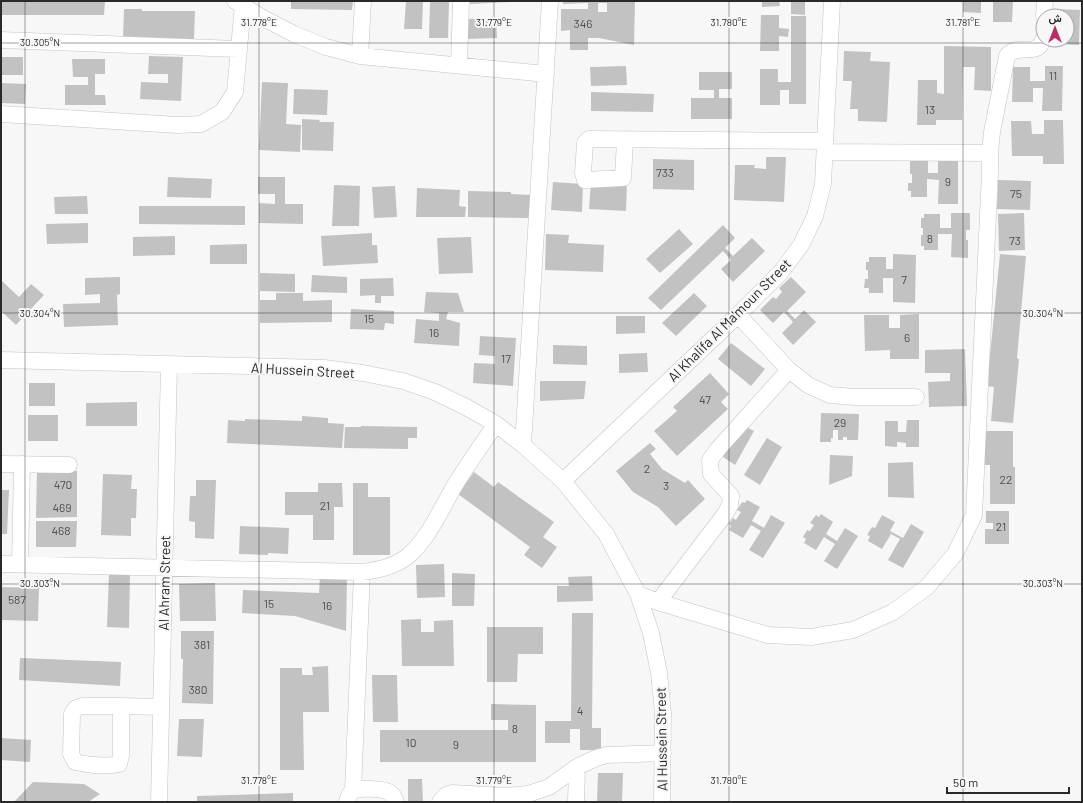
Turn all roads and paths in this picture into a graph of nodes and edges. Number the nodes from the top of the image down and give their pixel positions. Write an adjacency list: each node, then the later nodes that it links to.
1 (363, 1): 9 (street)
2 (462, 1): 10 (street)
3 (550, 1): 11 (street)
4 (832, 1): 14 (street, Al Khalifa Al Ma'moun Street)
5 (239, 3): 8 (street); 9 (street)
6 (1, 40): 8 (street)
7 (1038, 48): 15 (street)
8 (238, 49): 12 (street)
9 (360, 56): 10 (street)
10 (459, 65): 11 (street)
11 (546, 74): 22 (street)
12 (1, 114)
13 (625, 140): 13 (street); 14 (street)
14 (825, 146): 15 (street); 16 (street, Al Khalifa Al Ma'moun Street)
15 (990, 153): 32 (street)
16 (738, 315): 19 (street); 26 (street, Al Khalifa Al Ma'moun Street)
17 (1, 360): 18 (street, Al Hussein Street)
18 (169, 365): 21 (street, Al Hussein Street); 29 (street, Al Ahram Street)
19 (789, 370): 20 (street); 32 (street)
20 (916, 397)
21 (496, 424): 22 (street, Al Hussein Street); 30 (street)
22 (523, 445): 26 (street, Al Hussein Street)
23 (1, 464): 24 (street)
24 (22, 464): 25 (street); 28 (street)
25 (69, 465)
26 (563, 481): 31 (street, Al Hussein Street)
27 (1, 564): 28 (street)
28 (20, 564): 29 (street)
29 (164, 567): 30 (street); 34 (street, Al Ahram Street)
30 (362, 572): 37 (street)
31 (638, 594): 32 (street); 35 (street, Al Hussein Street)
32 (658, 602)
33 (121, 706): 33 (street); 34 (street)
34 (161, 707): 38 (street, Al Ahram Street)
35 (663, 753): 36 (street); 42 (street, Al Hussein Street)
36 (577, 767): 40 (street); 41 (street)
37 (350, 796): 39 (street)
38 (159, 802)
39 (396, 802)
40 (440, 802)
41 (576, 802)
42 (662, 802)

